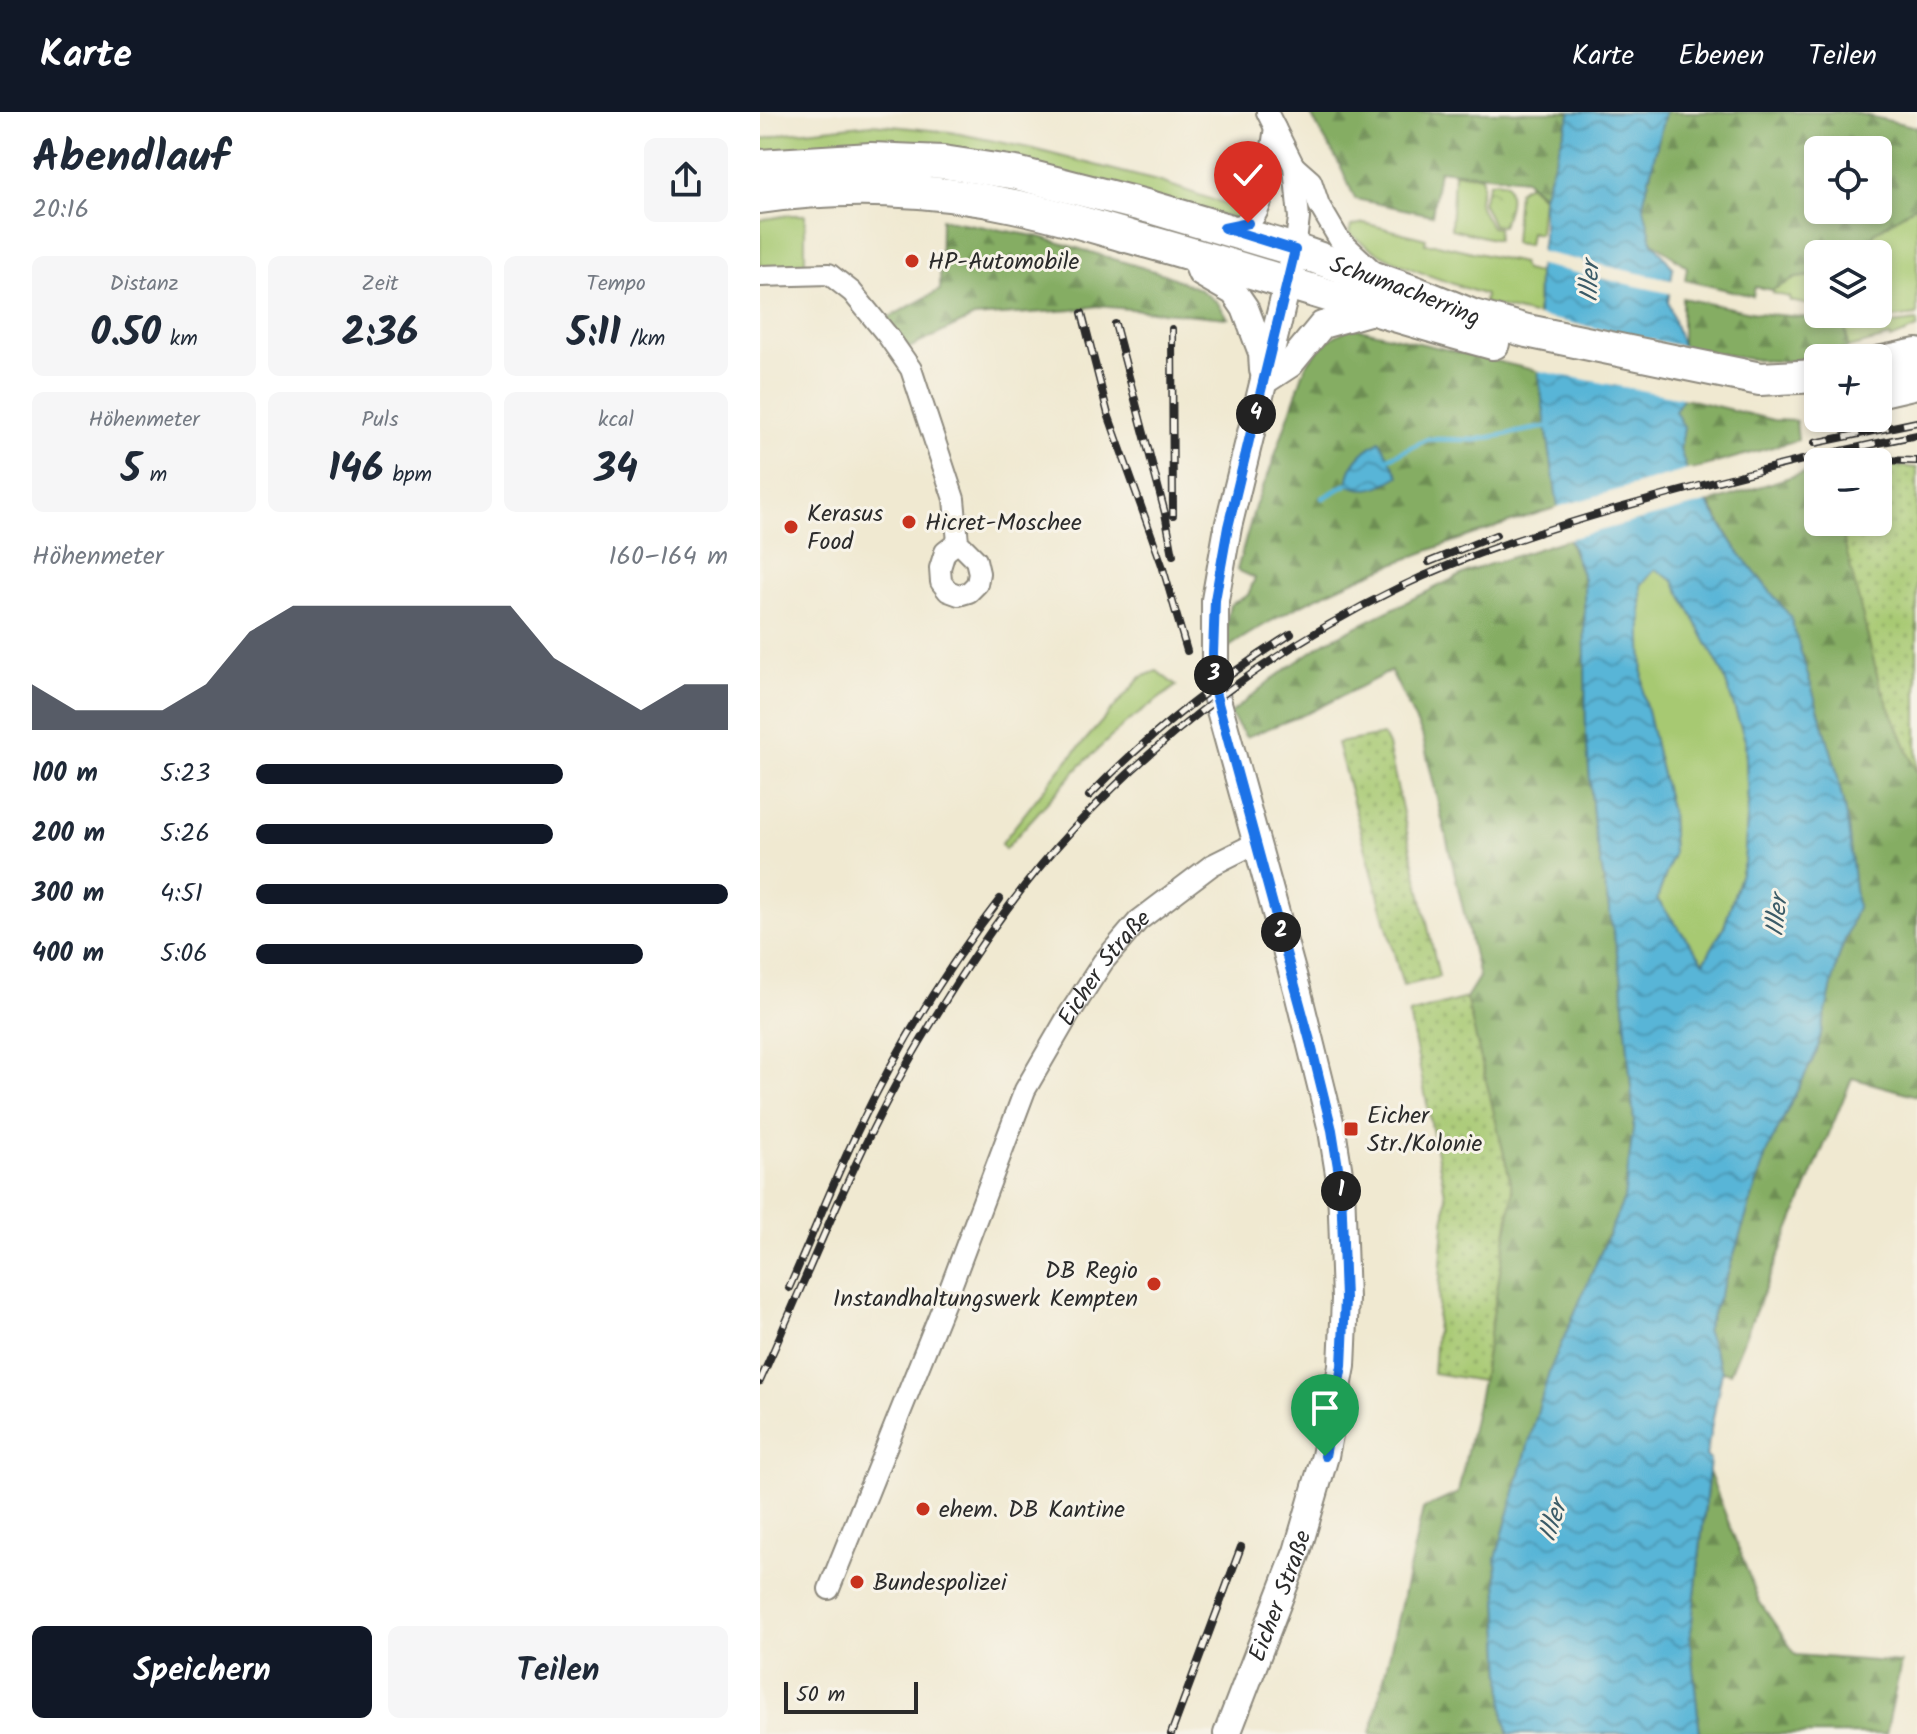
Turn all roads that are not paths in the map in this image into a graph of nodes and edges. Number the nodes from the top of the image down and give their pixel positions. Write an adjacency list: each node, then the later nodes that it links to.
1 (1271, 120): 3 (street); 5 (street)
2 (760, 166): 5 (main road, Schumacherring)
3 (1294, 166): 6 (street); 10 (street)
4 (760, 197): 7 (main road, Schumacherring)
5 (1224, 228): 6 (main road, Schumacherring)
6 (1295, 250): 9 (street, Eicher Straße); 10 (main road, Schumacherring)
7 (1194, 255): 9 (main road, Schumacherring); 12 (street)
8 (760, 276): 14 (street)
9 (1287, 282): 10 (main road, Schumacherring); 12 (street, Eicher Straße)
10 (1395, 301): 11 (main road, Schumacherring); 12 (street); 13 (main road, Schumacherring)
11 (1804, 377)
12 (1264, 381): 15 (street, Eicher Straße)
13 (1804, 399)
14 (958, 542)
15 (1256, 843): 16 (street, Eicher Straße); 17 (street, Eicher Straße)
16 (829, 1589)
17 (1227, 1734)

